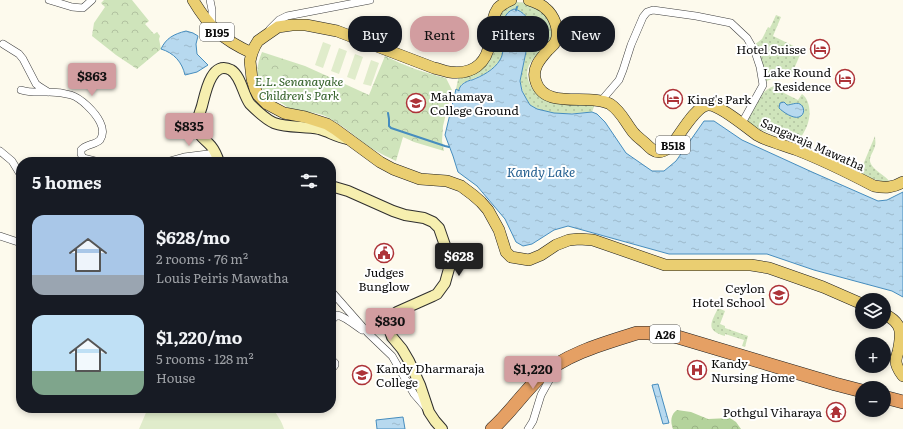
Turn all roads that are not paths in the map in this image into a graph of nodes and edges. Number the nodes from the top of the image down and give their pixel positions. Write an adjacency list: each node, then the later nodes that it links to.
1 (49, 0): 2 (street)
2 (92, 0)
3 (193, 0): 8 (main road, B195)
4 (210, 0): 8 (street)
5 (370, 0): 9 (street)
6 (511, 0): 9 (main road)
7 (529, 0): 14 (main road, Sangaraja Mawatha / B518)
8 (212, 28): 11 (main road, B195)
9 (265, 36): 11 (main road)
10 (3, 44): 13 (street)
11 (252, 53): 16 (main road)
12 (21, 90): 13 (street)
13 (48, 92): 18 (street)
14 (601, 102): 15 (main road, Sangaraja Mawatha / B518); 15 (street)
15 (742, 123): 22 (main road, Sangaraja Mawatha / B518)
16 (350, 139): 20 (main road); 27 (main road)
17 (0, 151): 21 (street)
18 (81, 157)
19 (184, 157): 20 (street)
20 (218, 157)
21 (16, 168)
22 (903, 182)
23 (336, 187): 36 (main road)
24 (0, 236): 25 (street)
25 (16, 241)
26 (336, 297): 30 (street)
27 (855, 301)
28 (336, 316): 30 (street)
29 (891, 318): 32 (main road)
30 (368, 333): 36 (street)
31 (559, 363): 33 (highway, A26); 38 (highway, A26); 39 (street)
32 (903, 376)
33 (855, 389)
34 (891, 399): 35 (highway)
35 (903, 402)
36 (430, 412): 37 (main road)
37 (442, 427)
38 (492, 429)
39 (528, 429)

